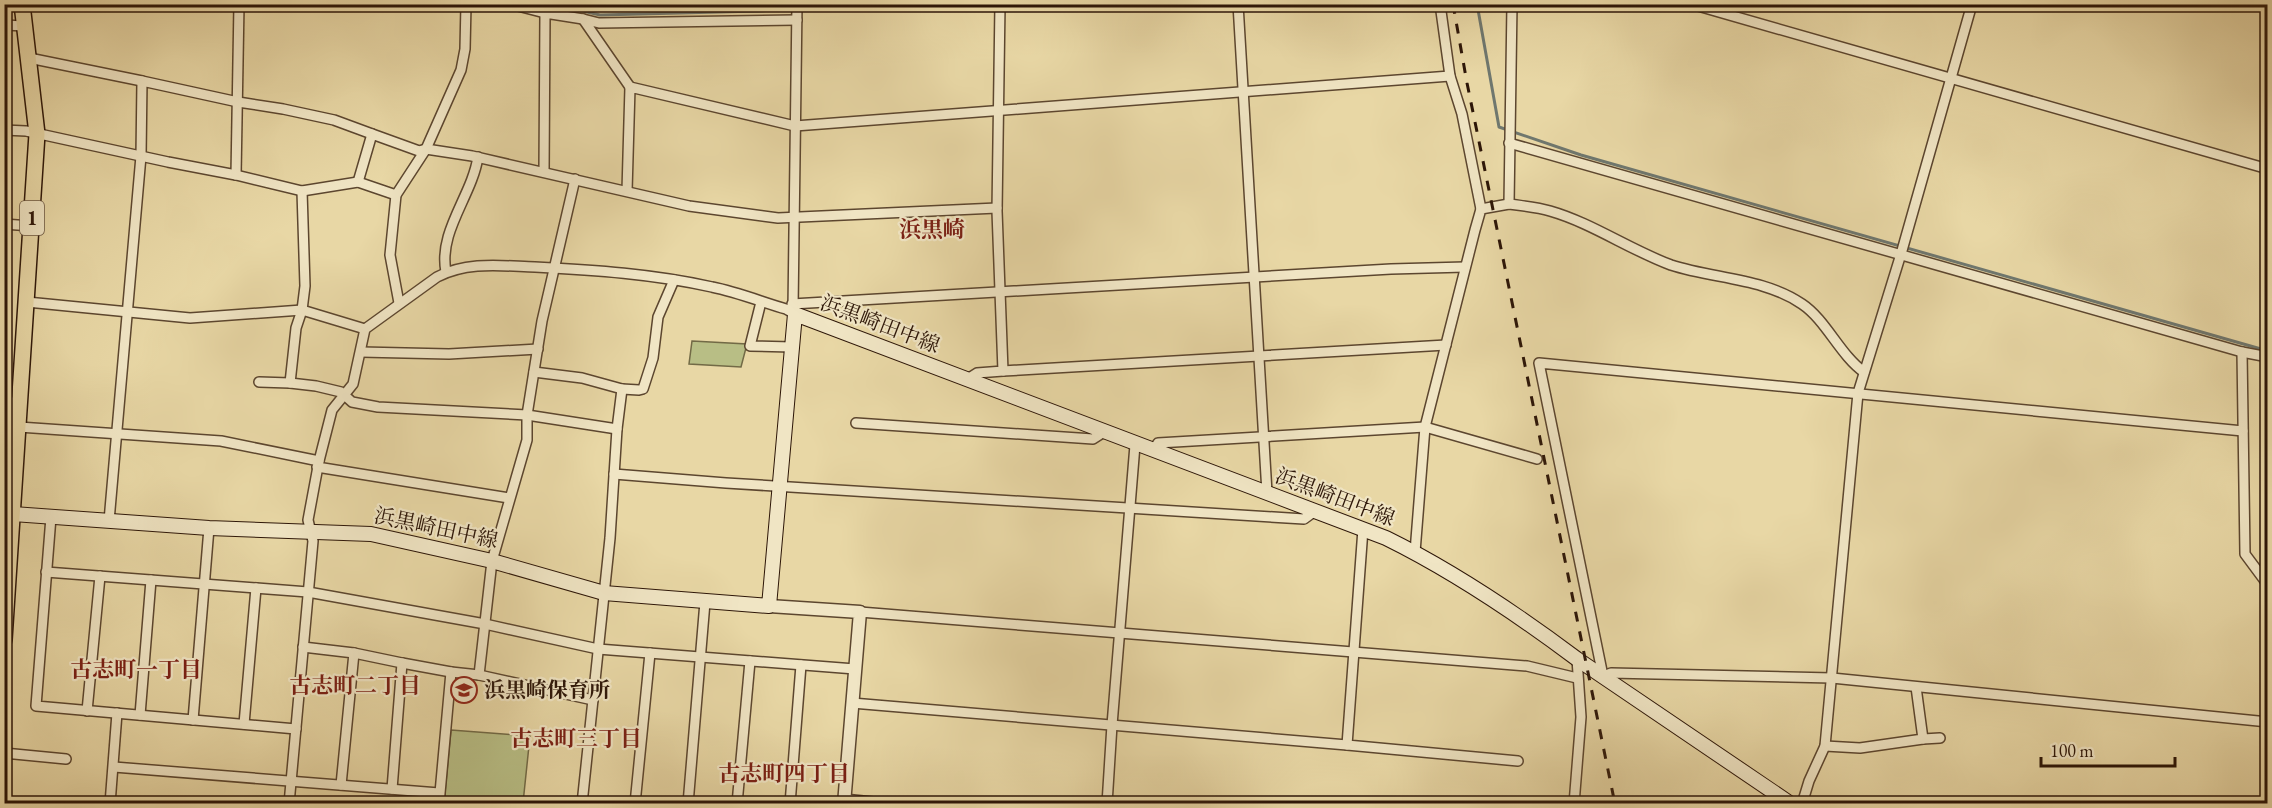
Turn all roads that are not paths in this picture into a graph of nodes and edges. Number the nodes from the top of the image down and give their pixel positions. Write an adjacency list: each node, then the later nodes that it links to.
1 (22, 4): 16 (main road, 1)
2 (239, 4): 23 (street)
3 (466, 4): 30 (street)
4 (510, 4): 12 (street)
5 (797, 4): 14 (street)
6 (1000, 4): 24 (street)
7 (1238, 4): 22 (street)
8 (1440, 4): 18 (street)
9 (1512, 4): 29 (street)
10 (1691, 4): 19 (street)
11 (1972, 4): 19 (street)
12 (545, 13): 13 (street); 34 (street)
13 (583, 19): 14 (street); 21 (street)
14 (797, 20): 25 (street)
15 (4, 25): 16 (street)
16 (25, 26): 17 (main road, 1)
17 (28, 58): 20 (street); 27 (main road, 1)
18 (1450, 76): 22 (street); 43 (street)
19 (1950, 80): 33 (street); 47 (street)
20 (142, 81): 23 (street); 31 (street)
21 (630, 87): 25 (street); 39 (street)
22 (1244, 90): 24 (street); 51 (street)
23 (238, 102): 28 (street); 35 (street)
24 (997, 110): 25 (street); 42 (street)
25 (795, 126): 44 (street)
26 (4, 130): 27 (street)
27 (37, 134): 31 (street); 46 (main road, 1)
28 (372, 134): 30 (street); 37 (street)
29 (1509, 143): 41 (street); 47 (street)
30 (426, 149): 32 (street); 40 (street)
31 (141, 156): 35 (street); 59 (street)
32 (478, 157): 34 (street); 50 (street)
33 (2268, 169)
34 (544, 172): 36 (street)
35 (236, 175): 38 (street)
36 (574, 179): 39 (street); 49 (street)
37 (358, 182): 38 (street); 40 (street)
38 (302, 191): 58 (street)
39 (627, 191): 44 (street)
40 (396, 195): 56 (street)
41 (1509, 204): 43 (street); 70 (street)
42 (997, 208): 44 (street); 53 (street)
43 (1481, 209): 48 (street)
44 (793, 219): 57 (street)
45 (4, 224): 46 (street)
46 (31, 226): 54 (main road, 1)
47 (1901, 254): 65 (street); 70 (street)
48 (1465, 267): 51 (street); 61 (street)
49 (554, 268): 50 (street); 52 (street); 63 (street)
50 (446, 273): 56 (street)
51 (1254, 278): 53 (street); 66 (street)
52 (674, 280): 55 (street); 74 (street)
53 (1001, 292): 57 (street); 68 (street)
54 (27, 302): 59 (street); 78 (main road, 1)
55 (761, 302): 57 (street); 62 (street)
56 (399, 303): 60 (street)
57 (793, 309): 62 (main road, 浜黒崎田中線); 71 (main road, 浜黒崎田中線)
58 (302, 310): 59 (street); 60 (street); 73 (street)
59 (129, 312): 86 (street)
60 (364, 329): 64 (street)
61 (1446, 345): 66 (street); 82 (street)
62 (792, 347): 94 (main road, 浜黒崎田中線)
63 (538, 349): 64 (street); 69 (street)
64 (361, 352): 76 (street)
65 (2242, 352): 67 (street); 84 (street)
66 (1259, 356): 68 (street); 87 (street)
67 (2268, 357)
68 (1003, 371): 71 (street)
69 (534, 372): 74 (street); 79 (street)
70 (1863, 372): 75 (street)
71 (966, 380): 85 (main road, 浜黒崎田中線)
72 (259, 382): 73 (street)
73 (290, 382): 76 (street)
74 (622, 389): 83 (street)
75 (1858, 393): 84 (street); 134 (street); 136 (street)
76 (344, 396): 79 (street); 92 (street)
77 (4, 402): 78 (street)
78 (20, 402): 81 (main road, 1)
79 (527, 415): 83 (street); 96 (street)
80 (856, 423): 85 (street)
81 (19, 427): 86 (street); 89 (main road, 1)
82 (1425, 428): 87 (street); 91 (street); 105 (street)
83 (617, 429): 93 (street)
84 (2243, 431): 111 (street)
85 (1104, 432): 88 (main road, 浜黒崎田中線)
86 (117, 434): 92 (street); 101 (street)
87 (1264, 438): 90 (street); 95 (street)
88 (1135, 445): 90 (main road, 浜黒崎田中線); 97 (street)
89 (11, 448): 98 (main road, 1)
90 (1153, 451): 95 (main road, 浜黒崎田中線)
91 (1537, 459)
92 (318, 464): 96 (street); 104 (street)
93 (614, 474): 94 (street); 114 (street)
94 (780, 487): 97 (street); 116 (main road, 浜黒崎田中線)
95 (1267, 494): 99 (main road, 浜黒崎田中線)
96 (509, 498): 106 (street)
97 (1130, 508): 99 (street); 119 (street)
98 (10, 511): 100 (main road, 浜黒崎田中線); 120 (main road, 1)
99 (1315, 511): 103 (main road, 浜黒崎田中線)
100 (51, 517): 101 (main road, 浜黒崎田中線); 107 (street)
101 (109, 521): 102 (main road, 浜黒崎田中線)
102 (209, 528): 104 (main road, 浜黒崎田中線); 110 (street)
103 (1363, 529): 105 (main road, 浜黒崎田中線); 125 (street)
104 (312, 532): 106 (main road, 浜黒崎田中線); 113 (street)
105 (1415, 552): 127 (main road, 浜黒崎田中線)
106 (492, 561): 114 (main road, 浜黒崎田中線); 118 (street)
107 (46, 572): 108 (street); 140 (street)
108 (100, 576): 109 (street); 140 (street)
109 (151, 580): 110 (street); 142 (street)
110 (203, 584): 112 (street); 143 (street)
111 (2268, 585)
112 (256, 588): 113 (street); 145 (street)
113 (308, 592): 118 (street); 121 (street)
114 (604, 593): 115 (main road, 浜黒崎田中線); 122 (street)
115 (705, 602): 116 (main road, 浜黒崎田中線); 126 (street)
116 (769, 606): 117 (street)
117 (860, 612): 119 (street); 131 (street)
118 (485, 624): 122 (street); 133 (street)
119 (1120, 635): 125 (street); 146 (street)
120 (4, 640)
121 (303, 647): 123 (street); 147 (street)
122 (598, 649): 124 (street); 138 (street)
123 (354, 653): 129 (street); 157 (street)
124 (650, 653): 126 (street); 165 (street)
125 (1354, 653): 135 (street); 150 (street)
126 (700, 657): 128 (street); 166 (street)
127 (1577, 659): 134 (main road, 浜黒崎田中線); 135 (street)
128 (750, 661): 130 (street); 167 (street)
129 (402, 663): 132 (street); 158 (street)
130 (801, 665): 131 (street); 168 (street)
131 (855, 669): 139 (street)
132 (451, 672): 133 (street); 159 (street)
133 (479, 675): 138 (street)
134 (1603, 676): 136 (street); 172 (main road, 浜黒崎田中線)
135 (1577, 678): 171 (street)
136 (1832, 678): 137 (street); 151 (street)
137 (1916, 687): 144 (street); 149 (street)
138 (593, 700): 164 (street)
139 (852, 703): 146 (street); 160 (street)
140 (87, 711): 141 (street)
141 (117, 713): 142 (street); 155 (street)
142 (140, 715): 143 (street)
143 (193, 720): 145 (street)
144 (2268, 722)
145 (244, 724): 147 (street)
146 (1112, 725): 150 (street); 170 (street)
147 (296, 729): 156 (street)
148 (1940, 738): 149 (street)
149 (1923, 739): 151 (street)
150 (1347, 745): 154 (street)
151 (1825, 746): 173 (street)
152 (4, 753): 153 (street)
153 (66, 759)
154 (1518, 761)
155 (114, 767): 156 (street); 161 (street)
156 (292, 781): 157 (street); 162 (street)
157 (341, 785): 158 (street)
158 (392, 789): 159 (street)
159 (439, 793): 163 (street)
160 (844, 801): 169 (street)
161 (110, 804)
162 (289, 804)
163 (439, 804)
164 (582, 804)
165 (635, 804)
166 (688, 804)
167 (737, 804)
168 (790, 804)
169 (892, 804)
170 (1107, 804)
171 (1574, 804)
172 (1791, 804)
173 (1802, 804)

